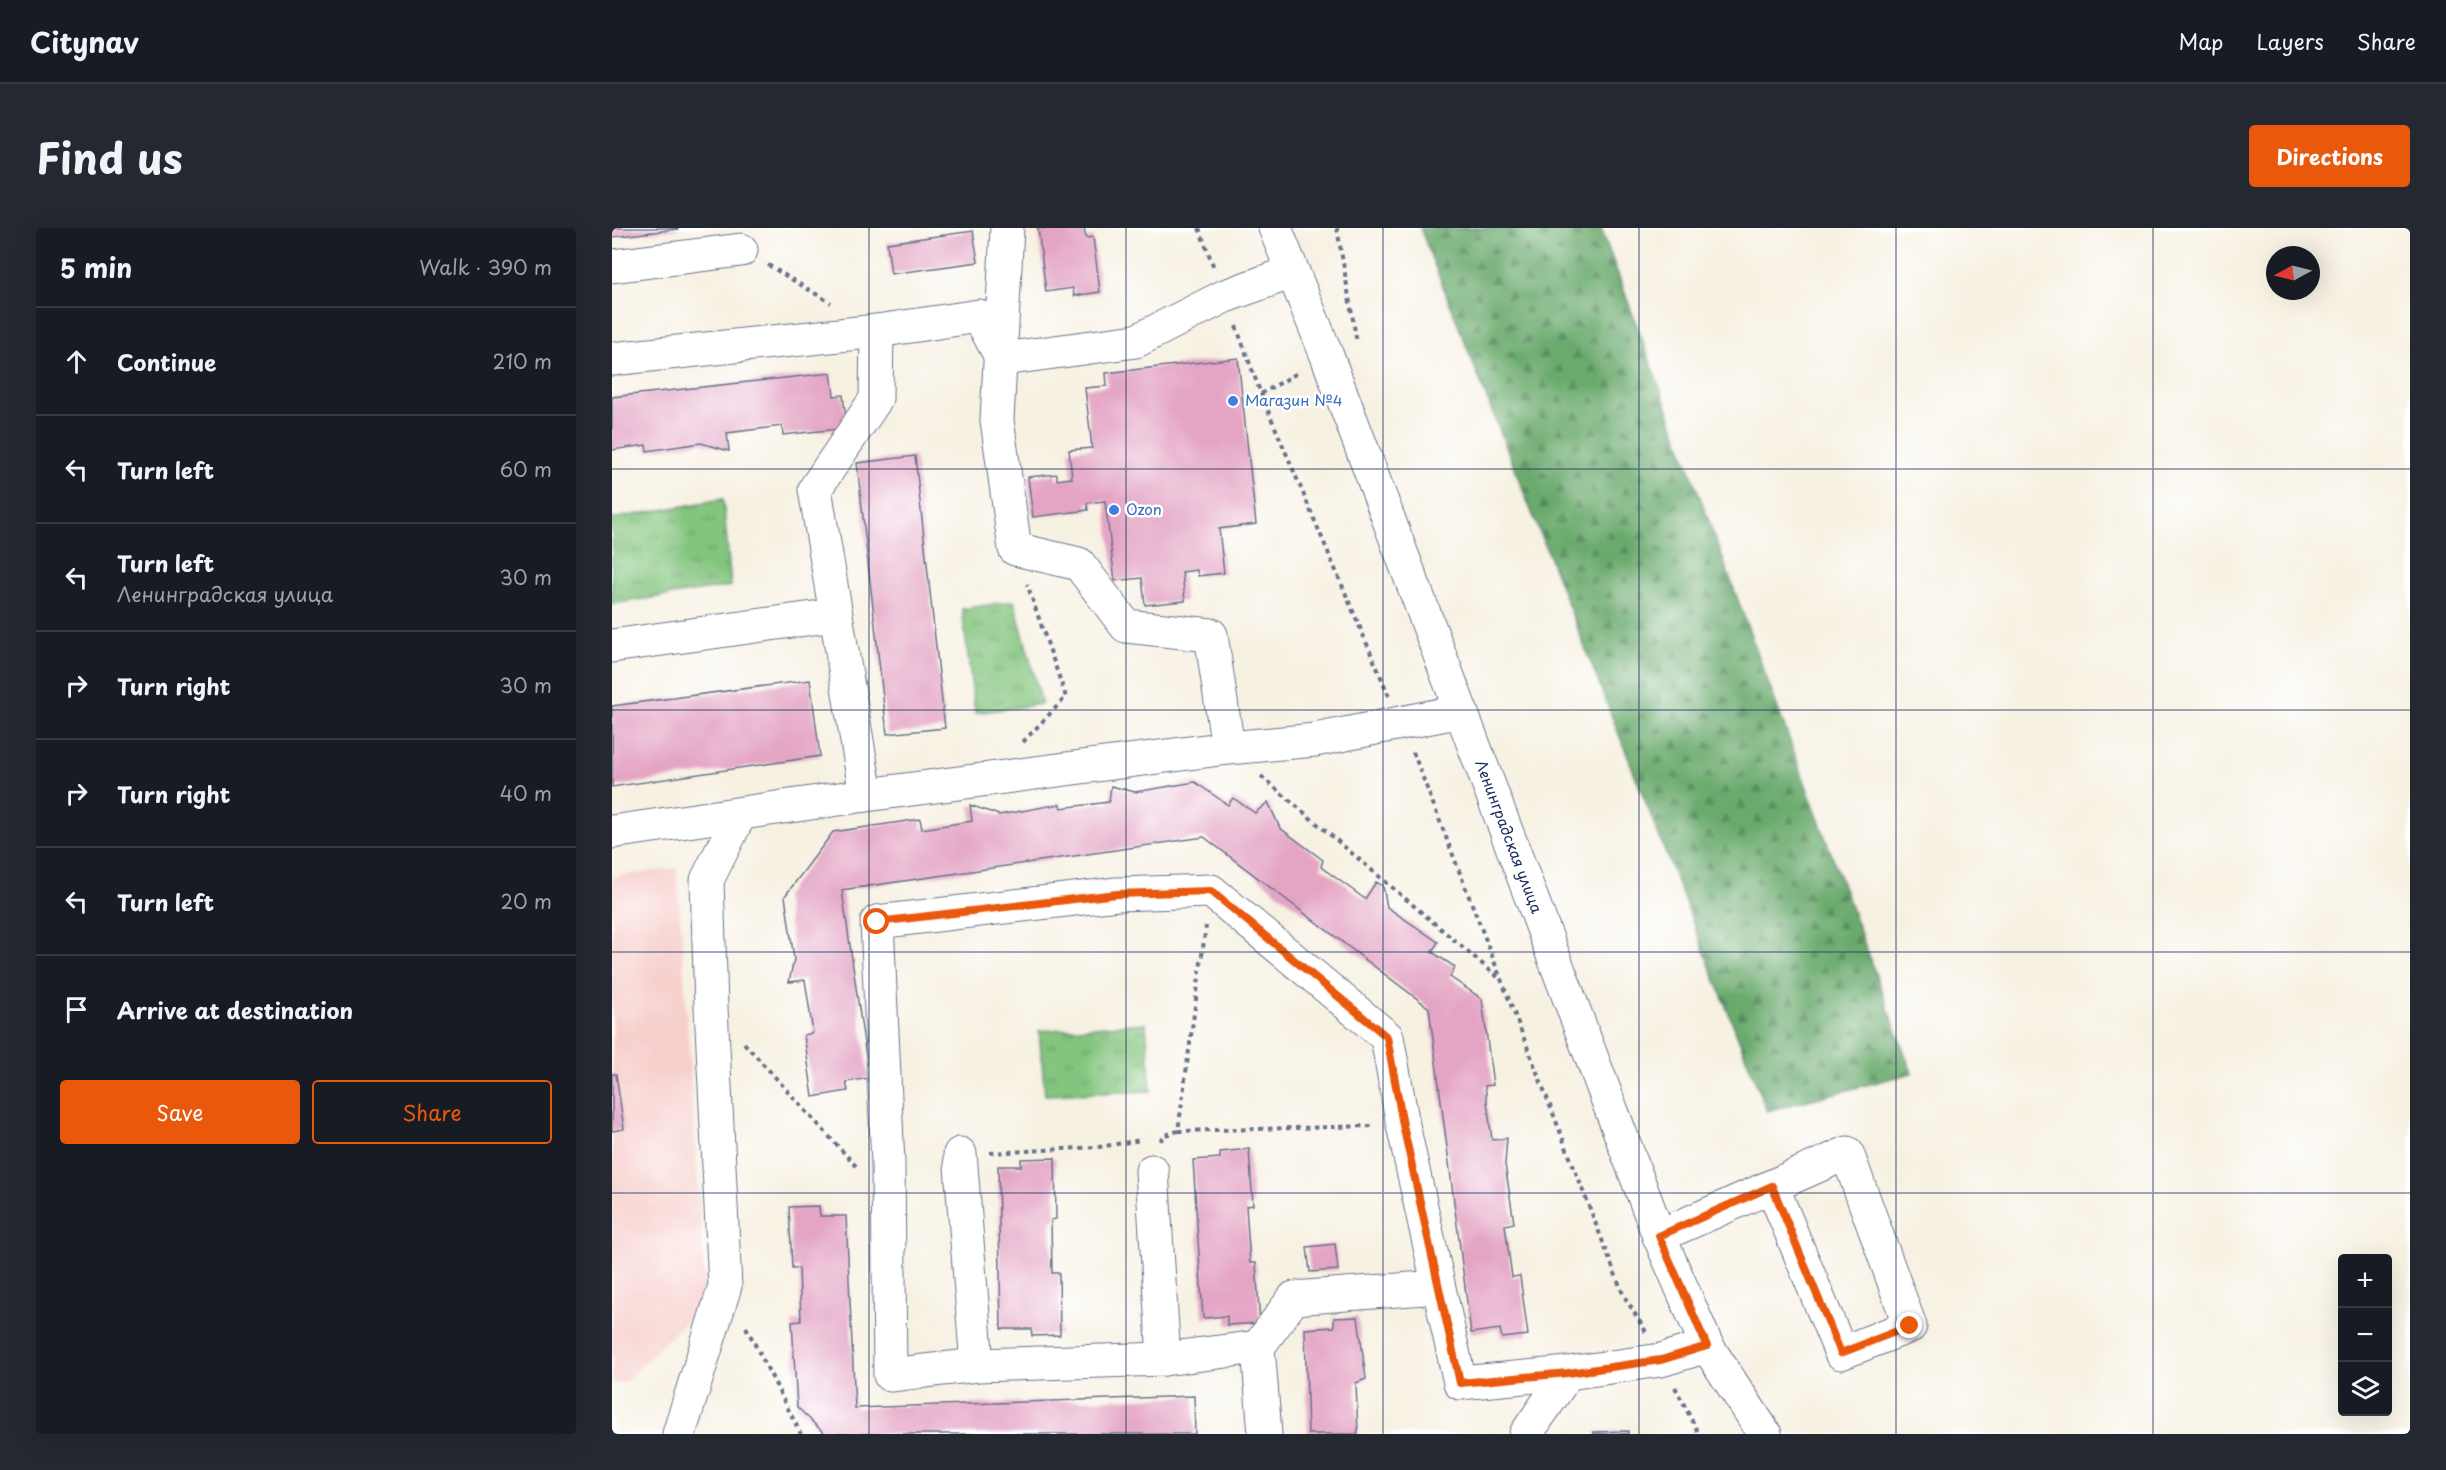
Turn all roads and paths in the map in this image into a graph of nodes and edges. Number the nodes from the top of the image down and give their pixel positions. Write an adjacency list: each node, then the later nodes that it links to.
1 (1007, 228): 10 (street)
2 (1198, 228): 7 (path)
3 (1275, 228): 6 (street, Ленинградская улица)
4 (741, 250): 5 (street); 8 (path)
5 (612, 266)
6 (1292, 272): 7 (street); 14 (street, Ленинградская улица)
7 (1225, 296): 10 (street); 15 (path)
8 (877, 331): 9 (street); 10 (street); 12 (street)
9 (612, 359)
10 (1002, 359): 11 (street)
11 (1015, 549): 16 (street); 17 (path)
12 (835, 615): 13 (street); 18 (street)
13 (612, 646)
14 (1461, 711): 15 (street); 31 (street, Ленинградская улица)
15 (1401, 723): 16 (street); 22 (path)
16 (1228, 748): 17 (street); 22 (path)
17 (988, 779): 18 (street)
18 (866, 795): 19 (street)
19 (740, 814): 20 (street); 23 (street)
20 (612, 832)
21 (1211, 891): 24 (street); 25 (path); 38 (street)
22 (1501, 980): 37 (path)
23 (711, 1007): 28 (path); 32 (street)
24 (1403, 1125): 25 (path); 33 (street)
25 (1178, 1131): 26 (path)
26 (1162, 1136): 27 (path); 29 (path)
27 (960, 1154): 38 (street)
28 (857, 1166)
29 (1152, 1171): 36 (street)
30 (1772, 1186): 30 (street); 31 (street)
31 (1659, 1236): 34 (street, Ленинградская улица)
32 (725, 1286): 40 (street); 41 (path)
33 (1437, 1287): 35 (street); 39 (street)
34 (1707, 1346): 37 (street); 45 (street, Ленинградская улица)
35 (1258, 1347): 36 (street); 42 (street)
36 (1164, 1359): 38 (street)
37 (1661, 1360): 39 (street); 44 (path)
38 (977, 1365)
39 (1568, 1373): 43 (street)
40 (679, 1434)
41 (801, 1434)
42 (1266, 1434)
43 (1526, 1434)
44 (1699, 1434)
45 (1765, 1434)

